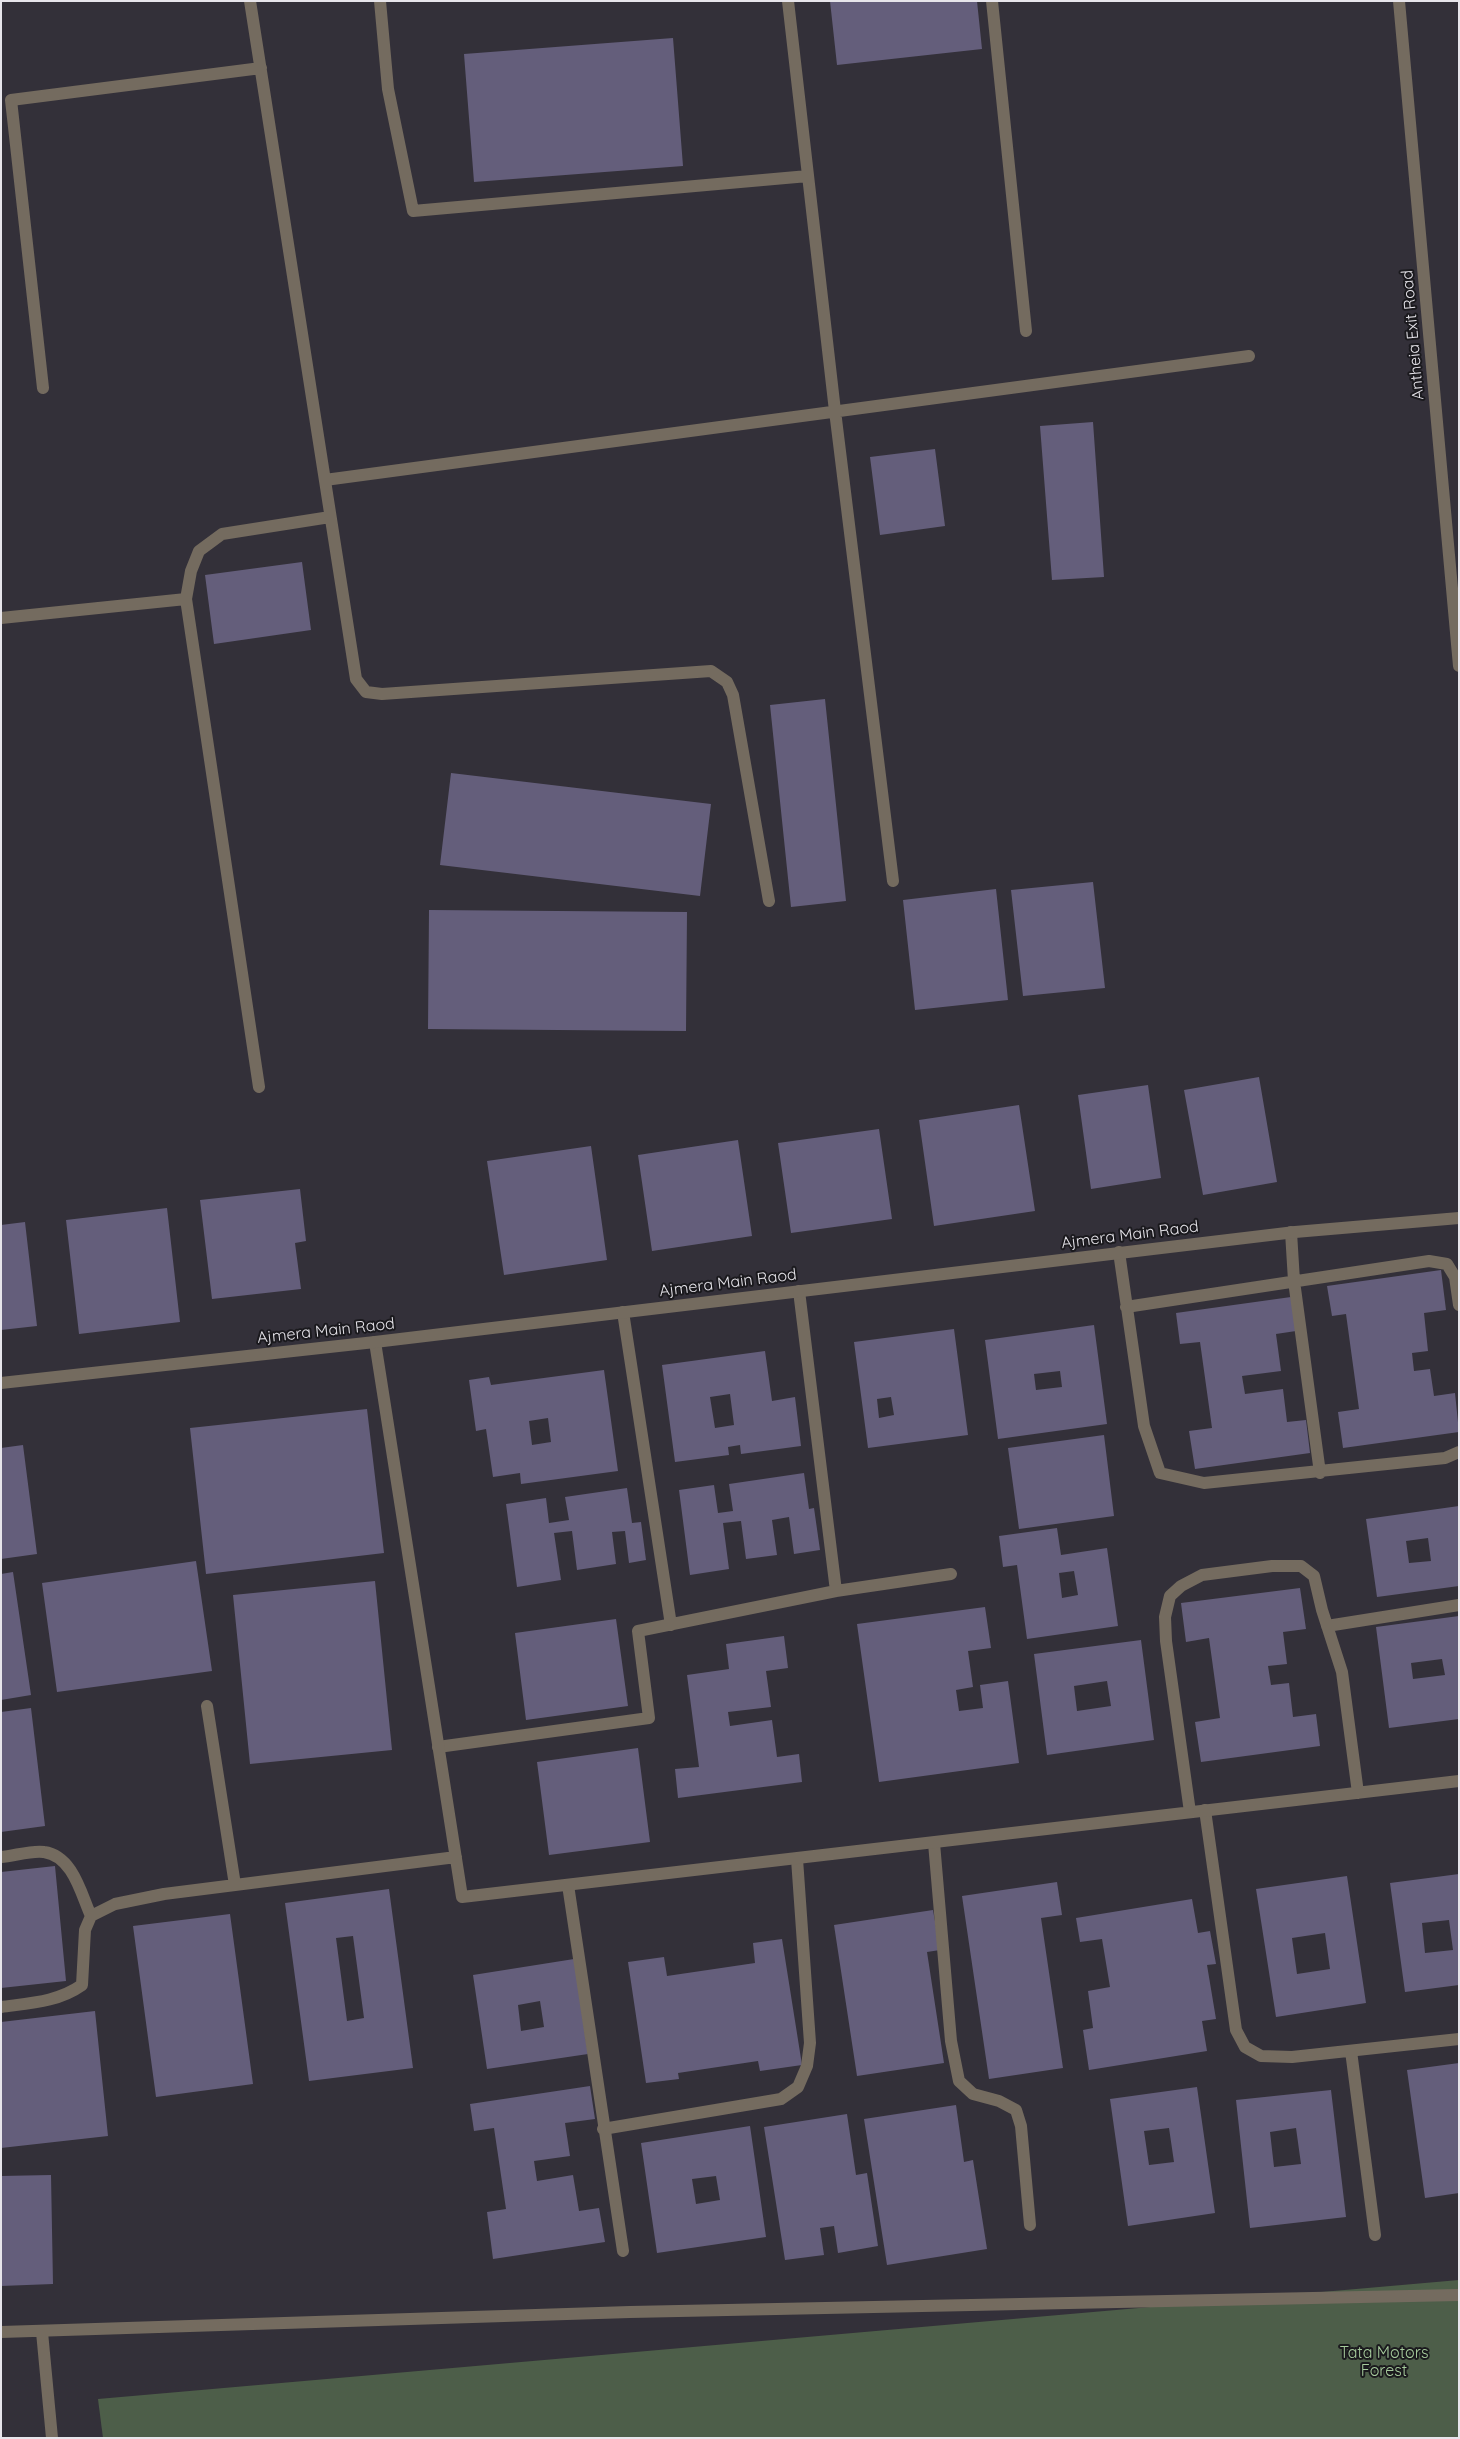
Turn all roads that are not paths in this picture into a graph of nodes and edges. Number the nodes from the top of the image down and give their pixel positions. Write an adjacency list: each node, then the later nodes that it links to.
1 (250, 1): 6 (street)
2 (380, 1): 7 (street)
3 (788, 1): 7 (street)
4 (992, 1): 8 (street)
5 (1399, 1): 16 (street, Antheia Exit Road)
6 (261, 68): 10 (street); 12 (street)
7 (808, 176): 11 (street)
8 (1026, 331)
9 (1248, 356): 11 (street)
10 (43, 388)
11 (835, 411): 12 (street); 17 (street)
12 (325, 480): 13 (street)
13 (330, 517): 14 (street); 18 (street)
14 (186, 599): 15 (street); 19 (street)
15 (1, 618)
16 (1459, 666)
17 (893, 881)
18 (769, 901)
19 (259, 1087)
20 (1459, 1218): 21 (street, Ajmera Main Raod)
21 (1291, 1232): 22 (street, Ajmera Main Raod); 23 (street)
22 (1119, 1252): 24 (street, Ajmera Main Raod); 25 (street)
23 (1294, 1281): 25 (street); 26 (street); 31 (street)
24 (800, 1291): 27 (street, Ajmera Main Raod); 33 (street)
25 (1126, 1306): 31 (street)
26 (1459, 1306)
27 (623, 1312): 28 (street, Ajmera Main Raod); 35 (street)
28 (375, 1342): 29 (street, Ajmera Main Raod); 38 (street)
29 (1, 1383)
30 (1459, 1452): 31 (street)
31 (1320, 1472)
32 (951, 1574): 33 (street)
33 (836, 1591): 35 (street)
34 (1459, 1605): 36 (street)
35 (671, 1625): 38 (street)
36 (1327, 1626): 40 (street); 42 (street)
37 (207, 1706): 47 (street)
38 (438, 1747): 45 (street)
39 (1459, 1781): 40 (street)
40 (1358, 1793): 41 (street)
41 (1205, 1810): 42 (street); 52 (street)
42 (1190, 1812): 43 (street)
43 (934, 1843): 46 (street); 54 (street)
44 (1, 1857): 49 (street)
45 (456, 1857): 47 (street); 48 (street)
46 (797, 1859): 48 (street); 53 (street)
47 (234, 1885): 49 (street)
48 (568, 1885): 53 (street)
49 (91, 1916): 50 (street)
50 (1, 2007)
51 (1459, 2038): 52 (street)
52 (1351, 2051): 55 (street)
53 (603, 2129): 56 (street)
54 (1030, 2225)
55 (1375, 2235)
56 (623, 2251)
57 (1459, 2295): 59 (street)
58 (1, 2332): 59 (street)
59 (42, 2332): 60 (street)
60 (52, 2438)

